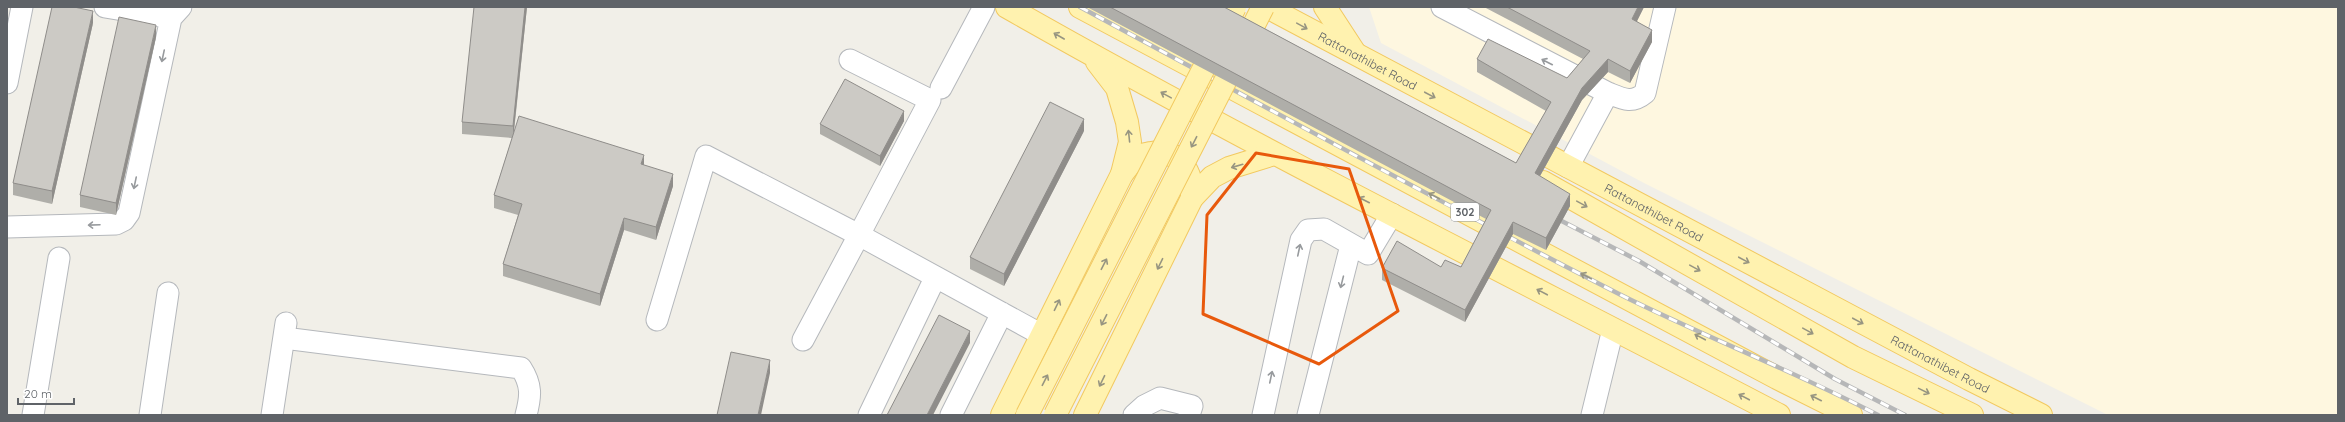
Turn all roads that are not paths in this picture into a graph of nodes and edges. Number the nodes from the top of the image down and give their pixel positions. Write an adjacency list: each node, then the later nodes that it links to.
1 (22, 7): 18 (street)
2 (104, 7): 13 (street)
3 (984, 7): 19 (street)
4 (1007, 7): 15 (main road, one-way to 4)
5 (1080, 7): 55 (main road, 302, one-way to 5)
6 (1214, 7): 14 (main road)
7 (1235, 7): 46 (main road, one-way to 7, bridge)
8 (1263, 7): 47 (main road, one-way to 47, bridge)
9 (1267, 7): 16 (main road, Rattanathibet Road, one-way to 16)
10 (1325, 7): 16 (main road)
11 (1442, 7): 20 (street, one-way to 11)
12 (1665, 7): 20 (street)
13 (176, 12): 27 (street, one-way to 27)
14 (1270, 37)
15 (1093, 56): 21 (main road, one-way to 15); 24 (main road, one-way to 15)
16 (1359, 57): 22 (main road, Rattanathibet Road, one-way to 22)
17 (850, 60): 28 (street)
18 (7, 81)
19 (941, 88)
20 (1608, 93): 22 (street)
21 (1274, 154): 25 (main road, one-way to 25); 26 (main road, one-way to 21)
22 (1568, 167): 38 (main road, Rattanathibet Road, one-way to 38)
23 (1524, 171): 56 (main road, one-way to 56)
24 (1122, 174): 25 (main road); 36 (main road, one-way to 24)
25 (1192, 198): 48 (main road, one-way to 48)
26 (1392, 214): 29 (street); 35 (main road, one-way to 26)
27 (7, 227)
28 (859, 235): 31 (street); 34 (street); 37 (street)
29 (1351, 244): 51 (street, one-way to 29); 52 (street, one-way to 52)
30 (59, 258): 39 (street)
31 (935, 278): 33 (street); 43 (street)
32 (168, 293): 40 (street)
33 (1002, 312): 36 (street); 44 (street)
34 (657, 320)
35 (1613, 328): 53 (street); 54 (main road, one-way to 35)
36 (1042, 335): 45 (main road)
37 (803, 340)
38 (1969, 379): 57 (main road); 58 (main road, Rattanathibet Road)
39 (33, 415)
40 (150, 415)
41 (272, 415): 42 (street)
42 (526, 415)
43 (869, 415)
44 (951, 415)
45 (1002, 415)
46 (1028, 415)
47 (1055, 415)
48 (1085, 415)
49 (1134, 415): 50 (street)
50 (1189, 415)
51 (1263, 415)
52 (1308, 415)
53 (1592, 415)
54 (1779, 415)
55 (1851, 415)
56 (1972, 415)
57 (2015, 415)
58 (2041, 415)

